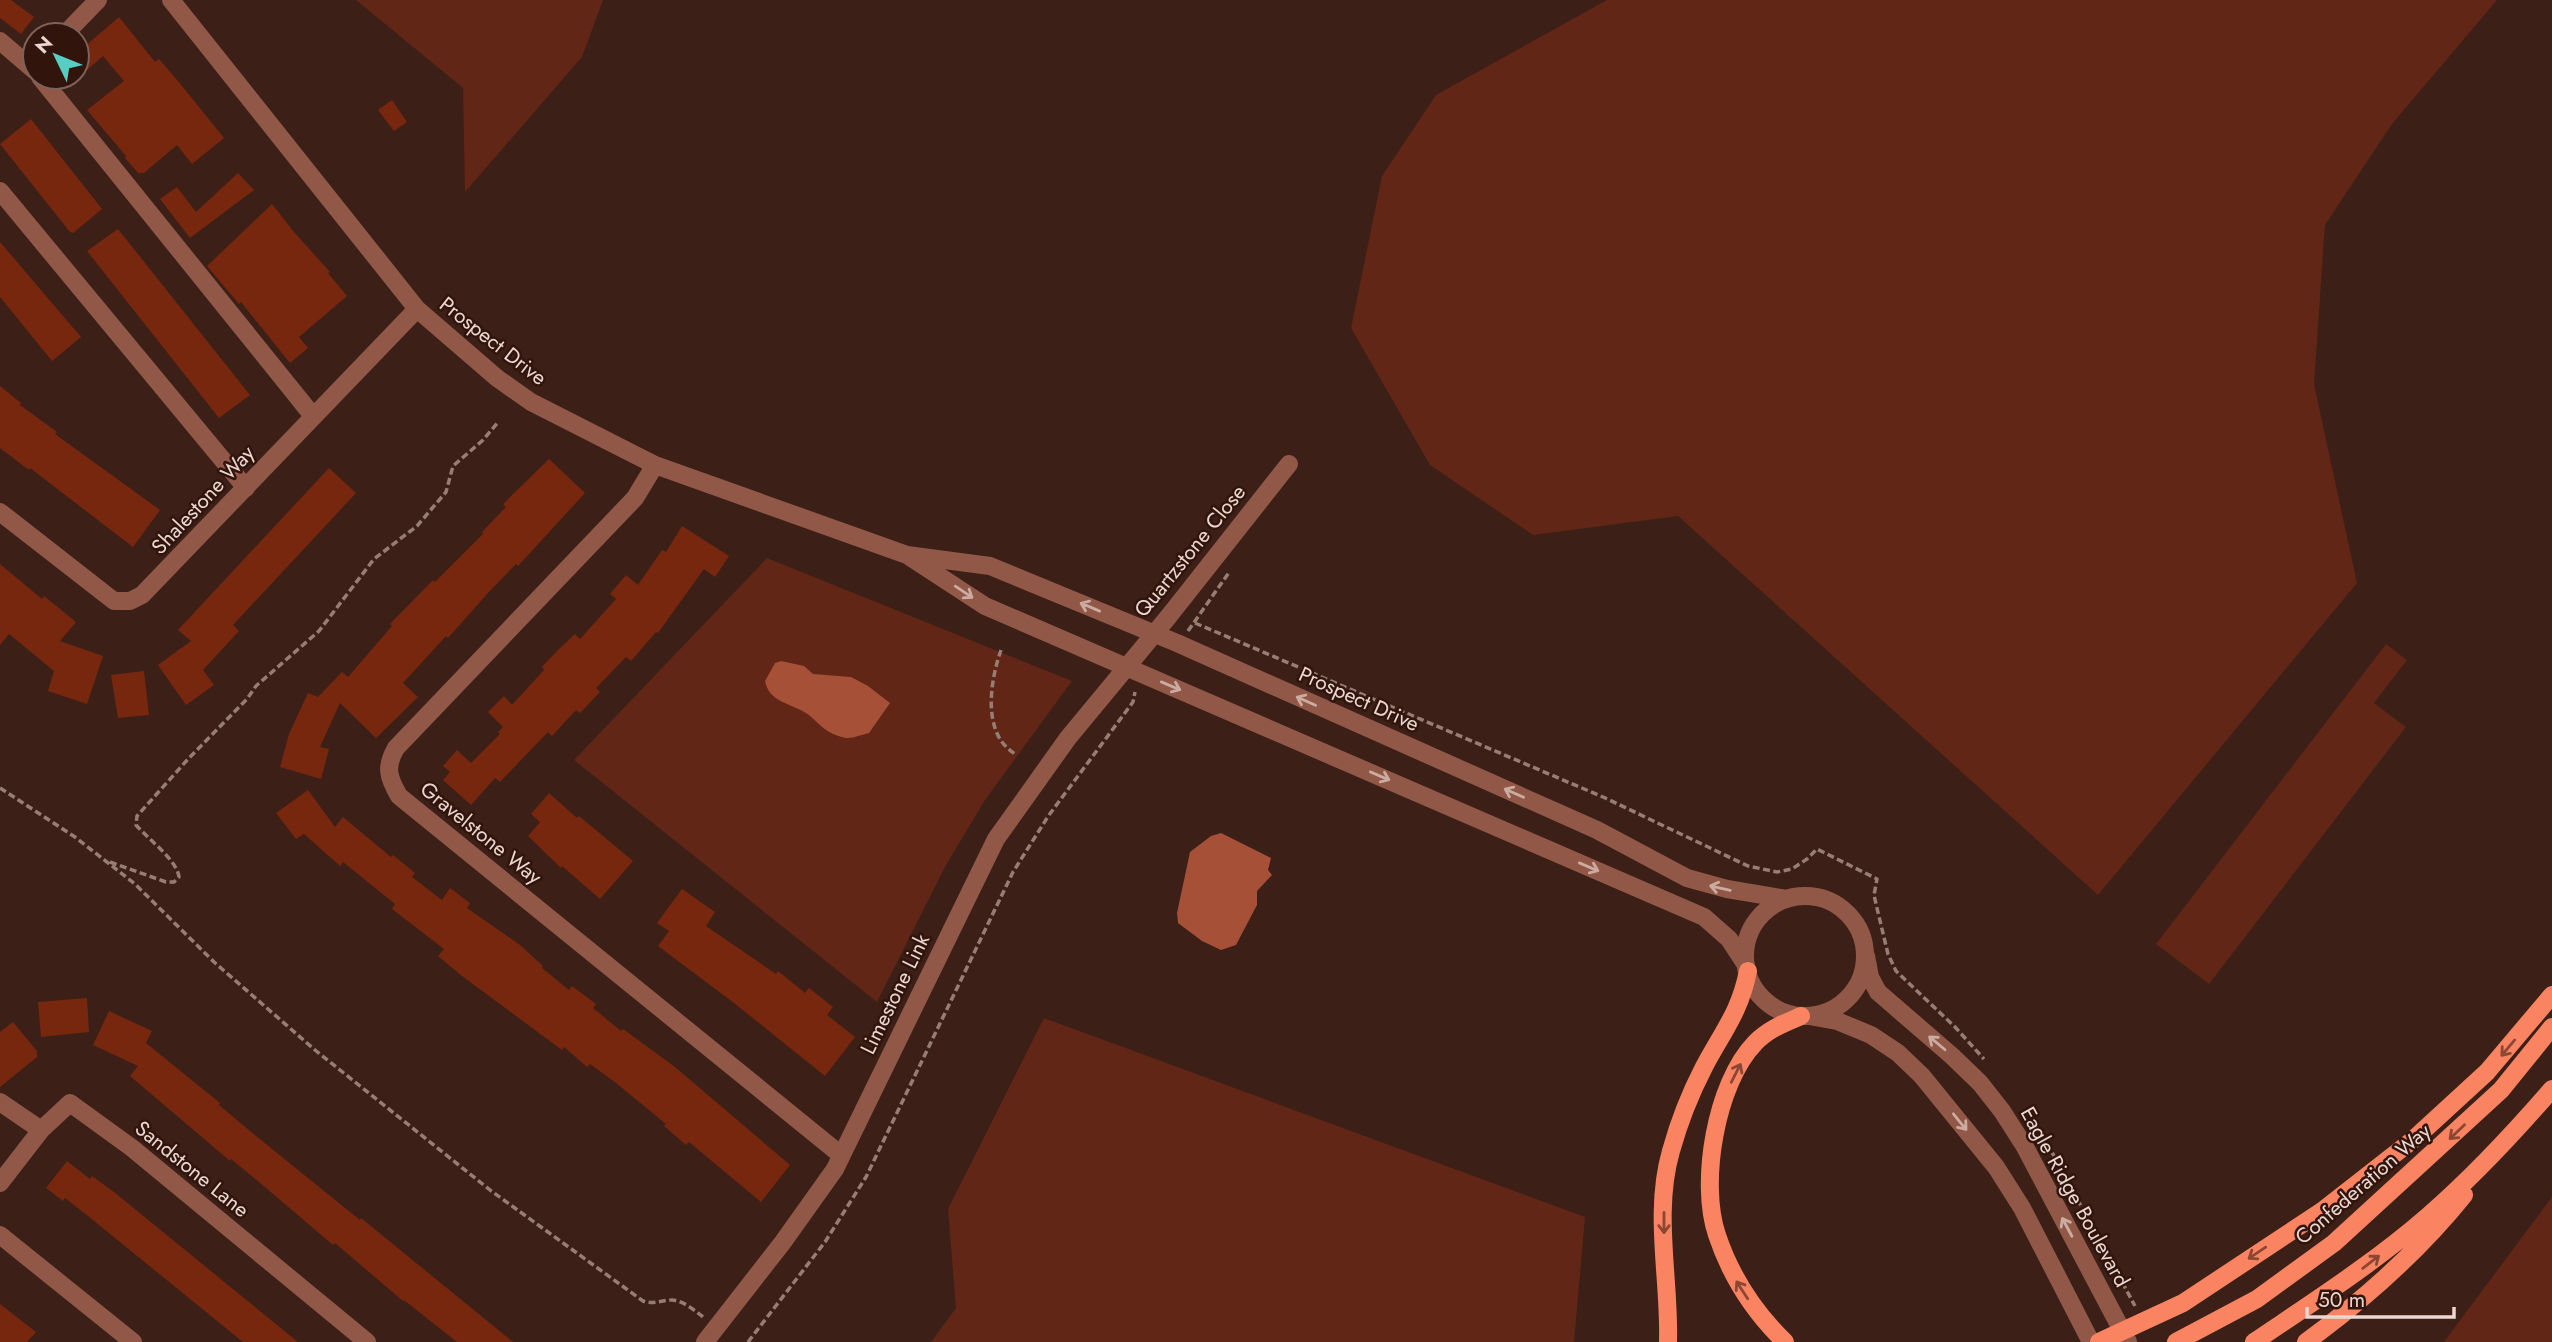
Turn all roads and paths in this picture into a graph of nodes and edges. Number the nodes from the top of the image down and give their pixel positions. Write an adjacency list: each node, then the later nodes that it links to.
1 (98, 0): 3 (street)
2 (172, 0): 8 (street, Prospect Drive)
3 (78, 21)
4 (0, 41): 5 (street)
5 (21, 58)
6 (52, 91): 9 (street)
7 (0, 191): 13 (street)
8 (417, 309): 9 (street, Shalestone Way); 12 (street, Prospect Drive)
9 (313, 416): 13 (street, Shalestone Way)
10 (499, 421): 23 (path)
11 (1289, 464): 17 (street, Quartzstone Close)
12 (655, 465): 15 (street, Prospect Drive); 35 (street, Gravelstone Way)
13 (246, 488): 14 (street, Shalestone Way)
14 (0, 512)
15 (907, 555): 17 (street, Prospect Drive, one-way to 15); 19 (street, Prospect Drive, one-way to 19)
16 (1236, 564): 24 (path)
17 (1153, 634): 19 (street, Quartzstone Close); 25 (street, Prospect Drive, one-way to 17)
18 (1002, 650): 21 (path)
19 (1127, 666): 27 (street, Prospect Drive, one-way to 27); 35 (street, Limestone Link)
20 (1134, 694): 41 (path)
21 (1016, 755)
22 (0, 788): 23 (path)
23 (104, 860): 38 (path)
24 (1873, 877)
25 (1787, 899): 26 (street); 27 (street)
26 (1866, 956): 29 (street); 46 (street, Eagle Ridge Boulevard, one-way to 26)
27 (1747, 968): 29 (street); 42 (main road, one-way to 42)
28 (2552, 995): 45 (main road, one-way to 45)
29 (1805, 1016): 43 (main road, one-way to 29); 44 (street, one-way to 44)
30 (2552, 1027): 47 (main road, Confederation Way, one-way to 47)
31 (2552, 1089): 34 (main road)
32 (0, 1102): 33 (street)
33 (41, 1130): 36 (street, Sandstone Lane); 40 (street, Sandstone Lane)
34 (2503, 1146): 48 (main road, one-way to 34); 49 (main road)
35 (842, 1155): 38 (street, Limestone Link)
36 (0, 1184)
37 (0, 1235): 39 (street)
38 (711, 1335)
39 (133, 1342)
40 (367, 1342)
41 (748, 1342)
42 (1668, 1342)
43 (1786, 1342)
44 (2091, 1342)
45 (2099, 1342)
46 (2128, 1342)
47 (2176, 1342)
48 (2254, 1342)
49 (2306, 1342)

